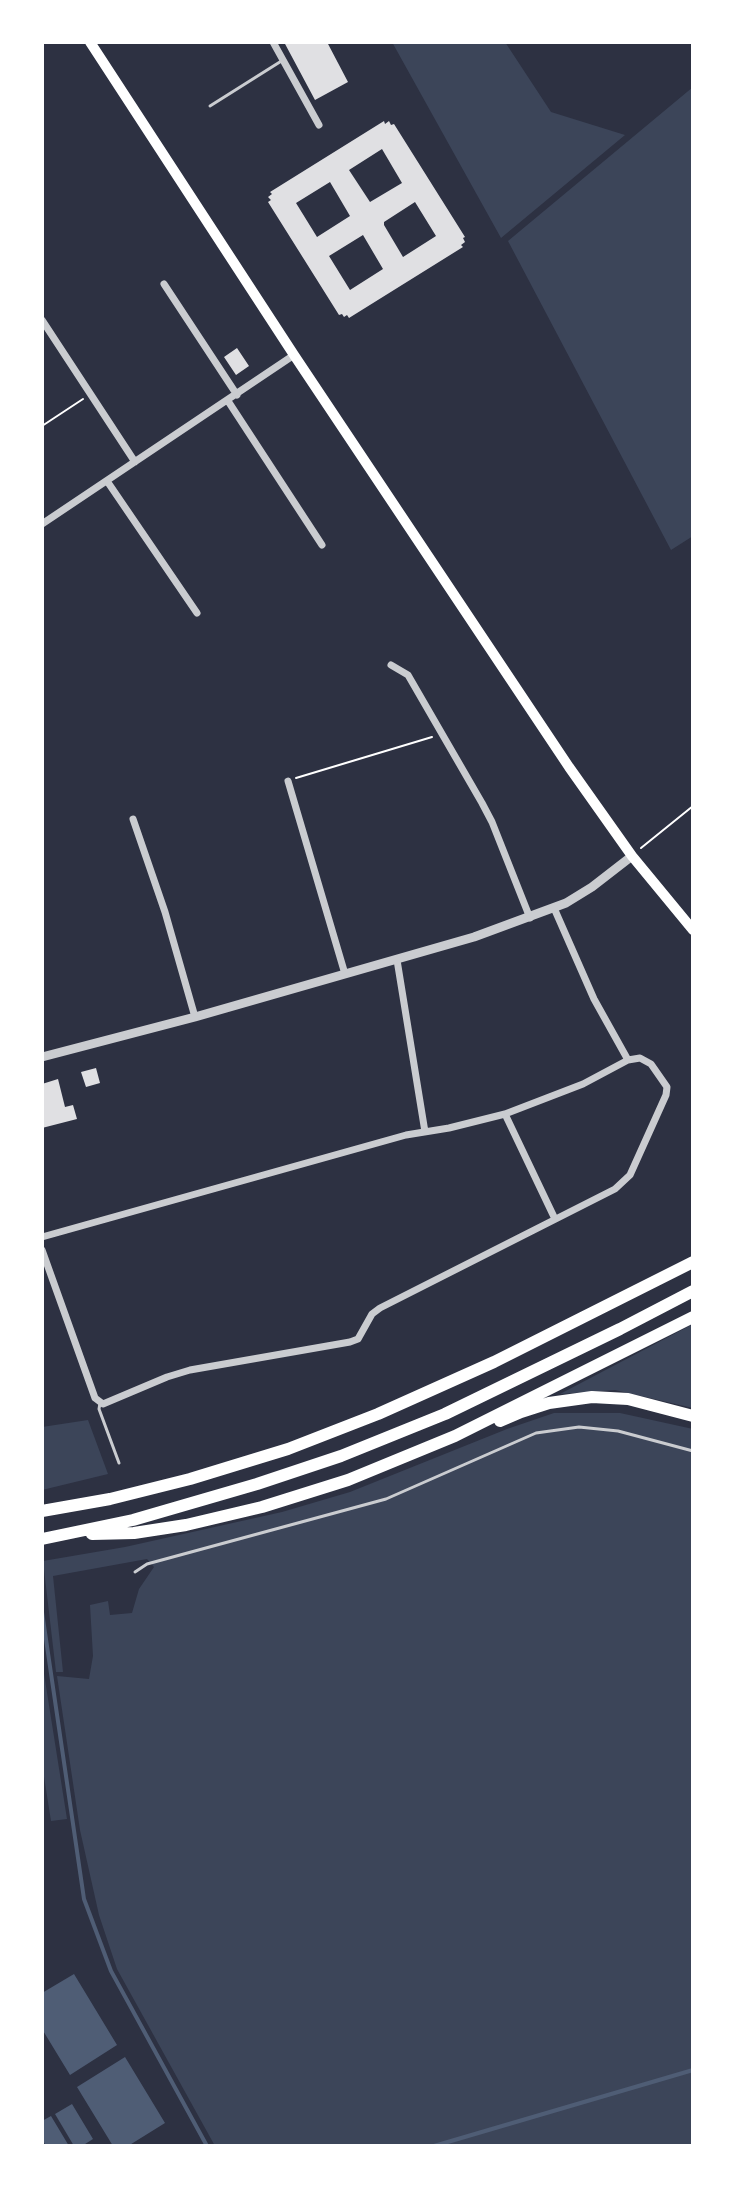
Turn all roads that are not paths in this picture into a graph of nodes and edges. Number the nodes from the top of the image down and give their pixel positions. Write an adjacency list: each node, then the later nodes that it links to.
1 (90, 42): 8 (main road)
2 (273, 42): 3 (street)
3 (283, 60): 4 (lane); 5 (street)
4 (210, 106)
5 (319, 125)
6 (164, 284): 9 (street)
7 (42, 320): 11 (street)
8 (294, 355): 9 (street); 19 (main road)
9 (237, 395): 10 (street)
10 (228, 401): 11 (street); 14 (street)
11 (135, 462): 12 (street)
12 (107, 481): 13 (street); 15 (street)
13 (42, 524)
14 (322, 545)
15 (197, 613)
16 (391, 665): 21 (street)
17 (288, 781): 24 (street)
18 (133, 819): 25 (street)
19 (632, 856): 20 (street); 22 (main road)
20 (554, 908): 21 (street); 27 (street)
21 (530, 918): 23 (street)
22 (693, 930)
23 (397, 960): 24 (street); 29 (street)
24 (345, 974): 25 (street)
25 (195, 1017): 26 (street)
26 (42, 1057)
27 (628, 1060): 28 (street); 30 (street)
28 (505, 1114): 29 (street); 30 (street)
29 (425, 1132): 31 (street)
30 (555, 1219): 38 (street)
31 (42, 1237)
32 (42, 1250): 38 (street)
33 (693, 1255): 35 (highway)
34 (693, 1262): 35 (highway)
35 (674, 1271): 43 (highway)
36 (693, 1291): 44 (highway)
37 (693, 1317): 40 (highway)
38 (100, 1403): 42 (lane)
39 (693, 1416): 40 (highway)
40 (455, 1436): 44 (highway)
41 (693, 1451): 46 (lane)
42 (119, 1463)
43 (42, 1511)
44 (74, 1533): 45 (highway)
45 (42, 1539)
46 (135, 1572)

